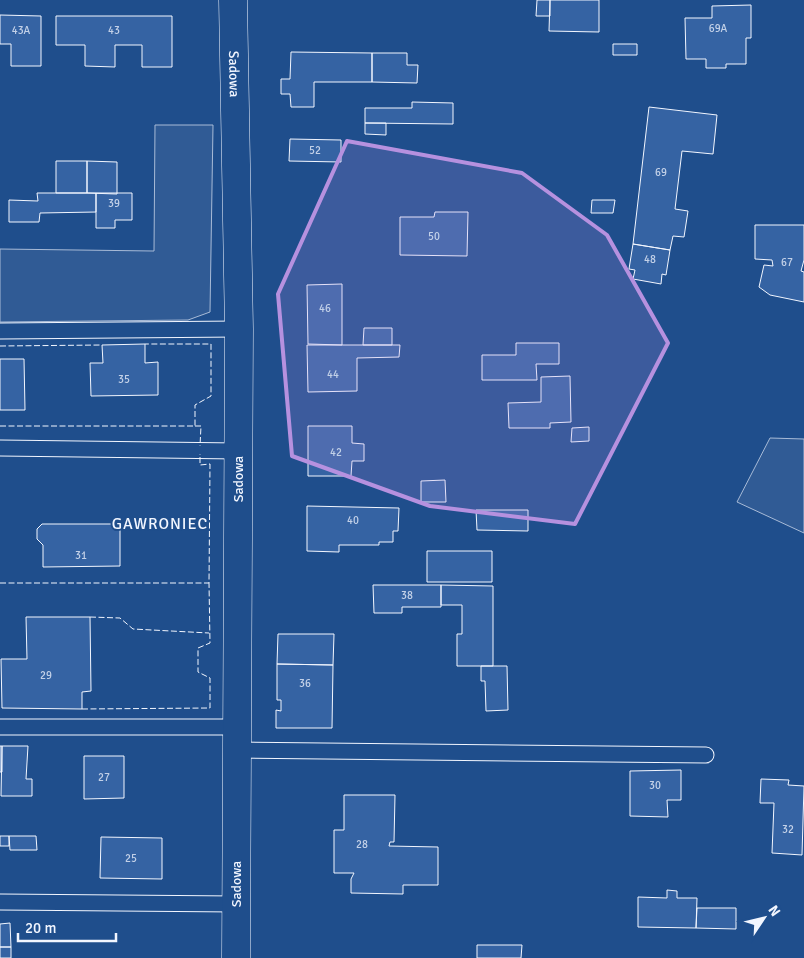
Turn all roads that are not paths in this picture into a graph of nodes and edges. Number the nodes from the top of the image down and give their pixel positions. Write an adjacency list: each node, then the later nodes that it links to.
1 (233, 0): 2 (street, Sadowa)
2 (239, 329): 3 (lane); 5 (street, Sadowa)
3 (0, 331)
4 (0, 448): 5 (lane)
5 (238, 451): 7 (street, Sadowa)
6 (0, 727): 7 (lane)
7 (237, 738): 8 (lane); 10 (street, Sadowa)
8 (706, 755)
9 (0, 902): 10 (lane)
10 (236, 904): 11 (street, Sadowa)
11 (236, 958)

